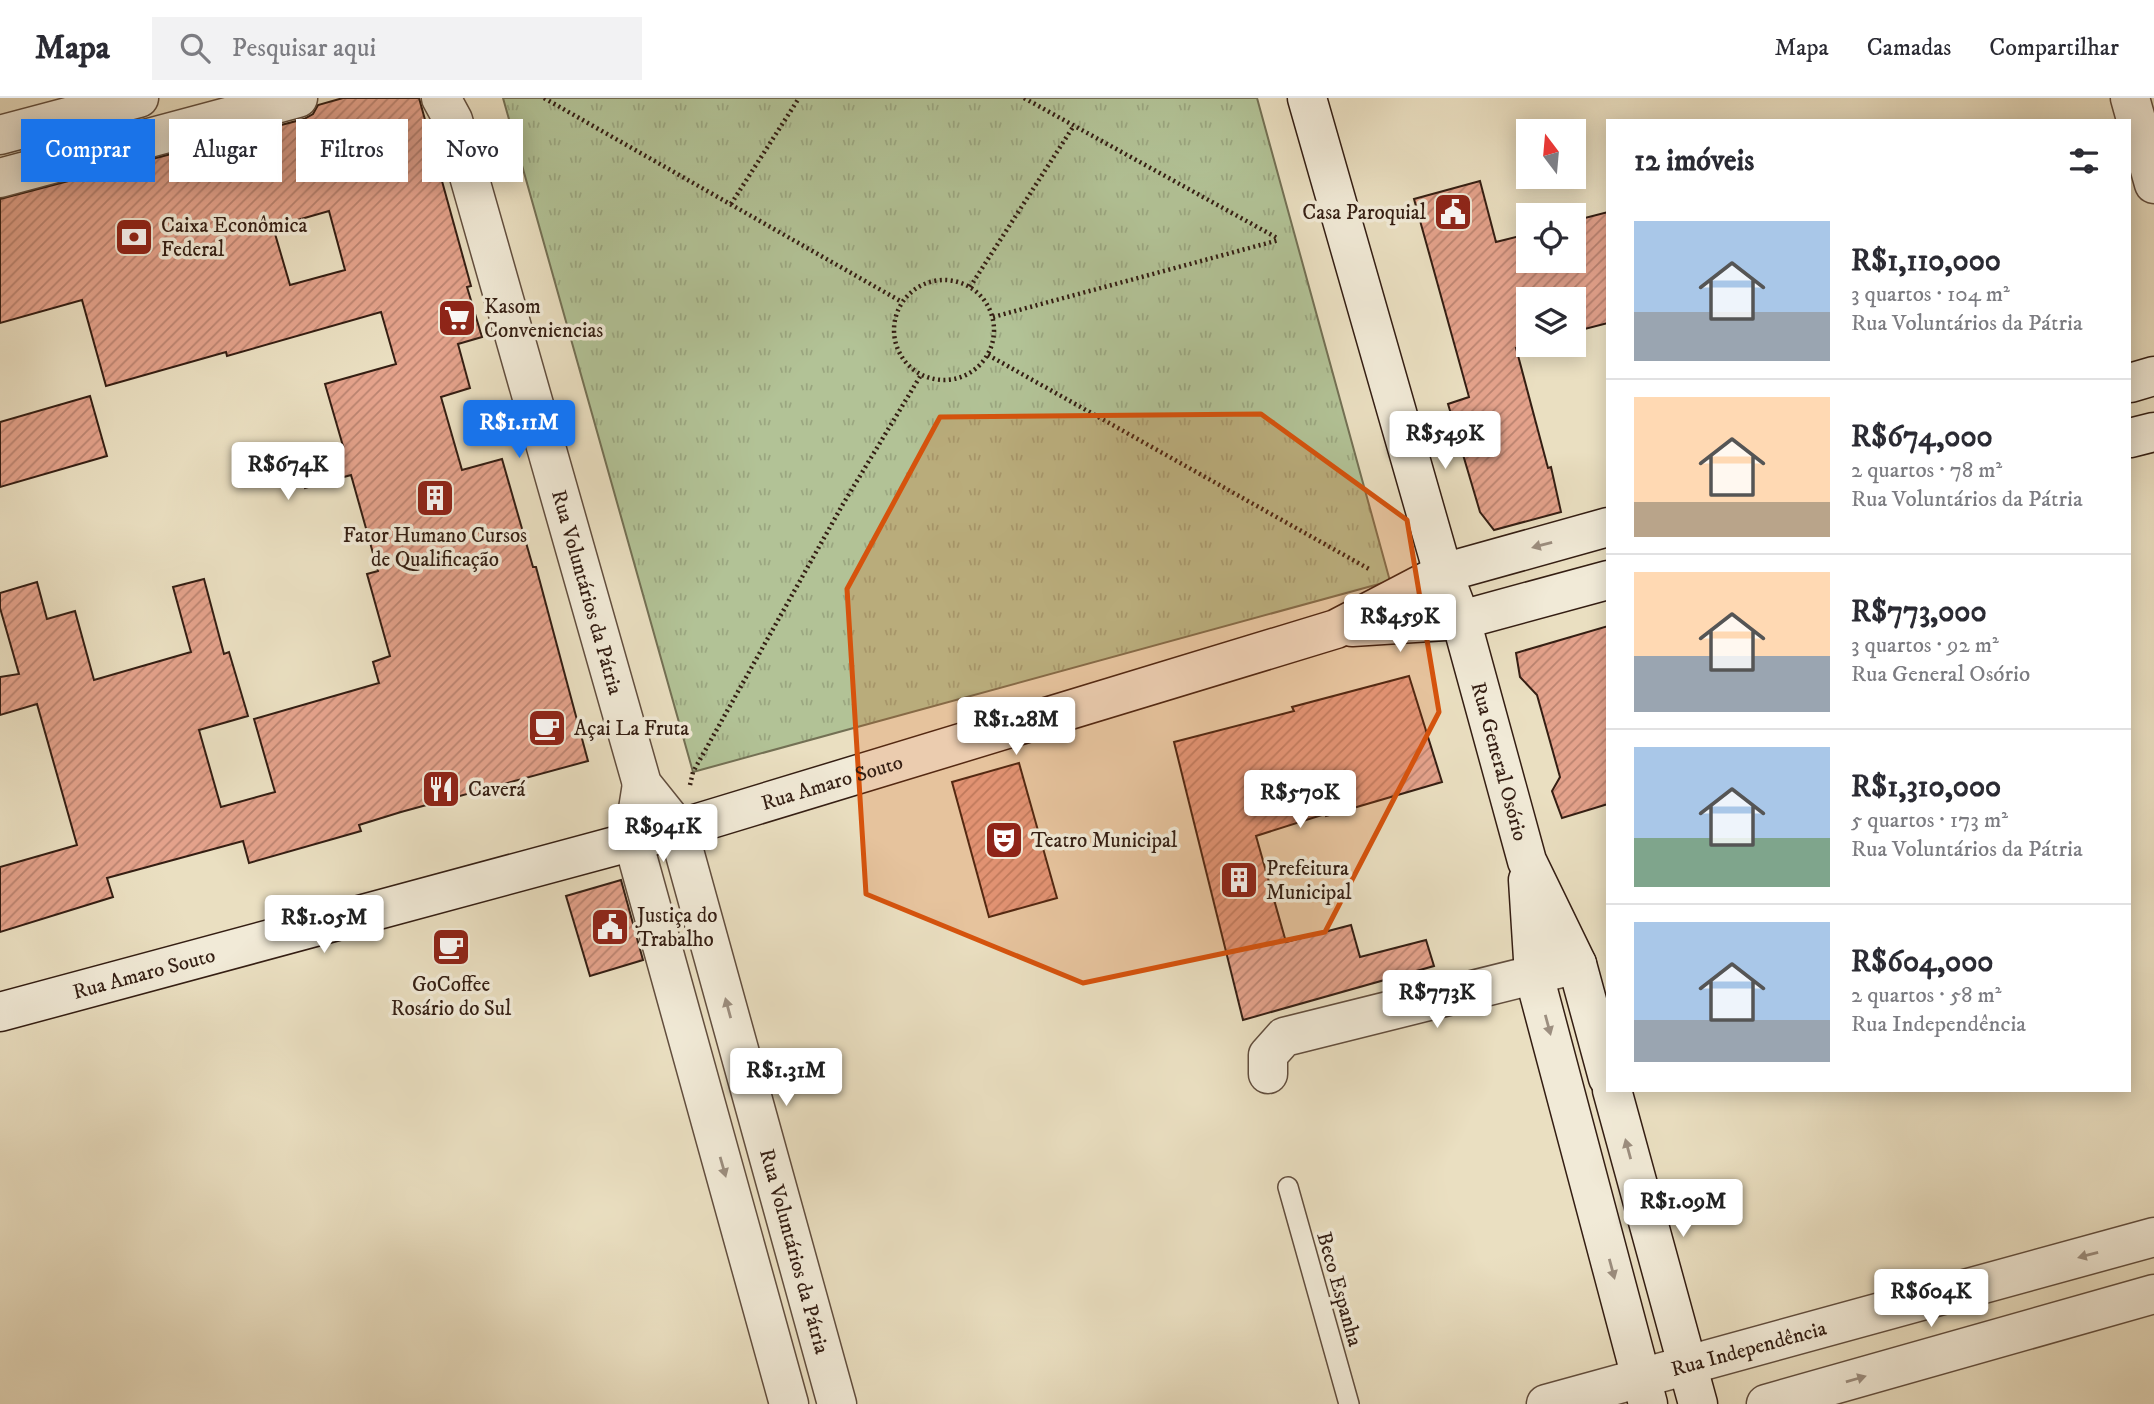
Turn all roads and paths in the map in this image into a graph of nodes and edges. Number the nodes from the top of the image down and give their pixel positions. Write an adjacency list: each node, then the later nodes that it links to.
1 (139, 98): 10 (street)
2 (298, 98): 11 (street)
3 (544, 98): 13 (path)
4 (799, 98): 13 (path)
5 (1024, 98): 9 (path)
6 (1307, 98): 24 (street, Rua General Osório)
7 (2130, 98): 12 (street)
8 (449, 105): 29 (street, Rua Voluntários da Pátria)
9 (1073, 127): 14 (path); 16 (path)
10 (0, 135)
11 (0, 178)
12 (2154, 184)
13 (731, 204): 15 (path)
14 (970, 287): 15 (path); 16 (path)
15 (902, 302): 18 (path)
16 (993, 317): 17 (path)
17 (988, 355): 18 (path); 25 (path)
18 (921, 375): 30 (path)
19 (2154, 376): 20 (street)
20 (2131, 383)
21 (2154, 432): 22 (street)
22 (2131, 438)
23 (1606, 528): 24 (street, Rua Amaro Souto, one-way to 24)
24 (1443, 573): 27 (street, Rua General Osório); 28 (street, Rua Amaro Souto)
25 (1378, 574)
26 (1606, 581): 27 (street, Rua Amaro Souto)
27 (1461, 620): 28 (street, Rua Amaro Souto); 32 (street, Rua General Osório)
28 (1336, 629): 30 (street, Rua Amaro Souto)
29 (642, 784): 30 (street, Rua Voluntários da Pátria); 31 (street, Rua Voluntários da Pátria)
30 (678, 829): 31 (street, Rua Amaro Souto); 39 (street, Rua Voluntários da Pátria, one-way to 30)
31 (633, 841): 35 (street, Rua Amaro Souto); 40 (street, Rua Voluntários da Pátria)
32 (1527, 861): 33 (street, Rua General Osório); 34 (street, Rua General Osório)
33 (1577, 964): 34 (street); 36 (street, Rua General Osório)
34 (1534, 975): 37 (street); 47 (street, Rua General Osório, one-way to 47)
35 (0, 1012)
36 (1606, 1071)
37 (1268, 1074)
38 (1613, 1092): 46 (street, one-way to 38)
39 (755, 1107): 40 (street); 49 (street, Rua Voluntários da Pátria)
40 (710, 1120): 48 (street, Rua Voluntários da Pátria, one-way to 48)
41 (1288, 1186): 50 (lane, Beco Espanha)
42 (2154, 1237): 43 (street, Rua Independência, one-way to 43)
43 (1951, 1293): 45 (street); 46 (street, Rua Independência)
44 (2154, 1294): 45 (street)
45 (1967, 1347): 53 (street, one-way to 45)
46 (1687, 1365): 47 (street, Rua Independência); 52 (street)
47 (1644, 1391): 51 (street, Rua Independência)
48 (789, 1404)
49 (837, 1404)
50 (1349, 1404)
51 (1546, 1404)
52 (1698, 1404)
53 (1766, 1404)

